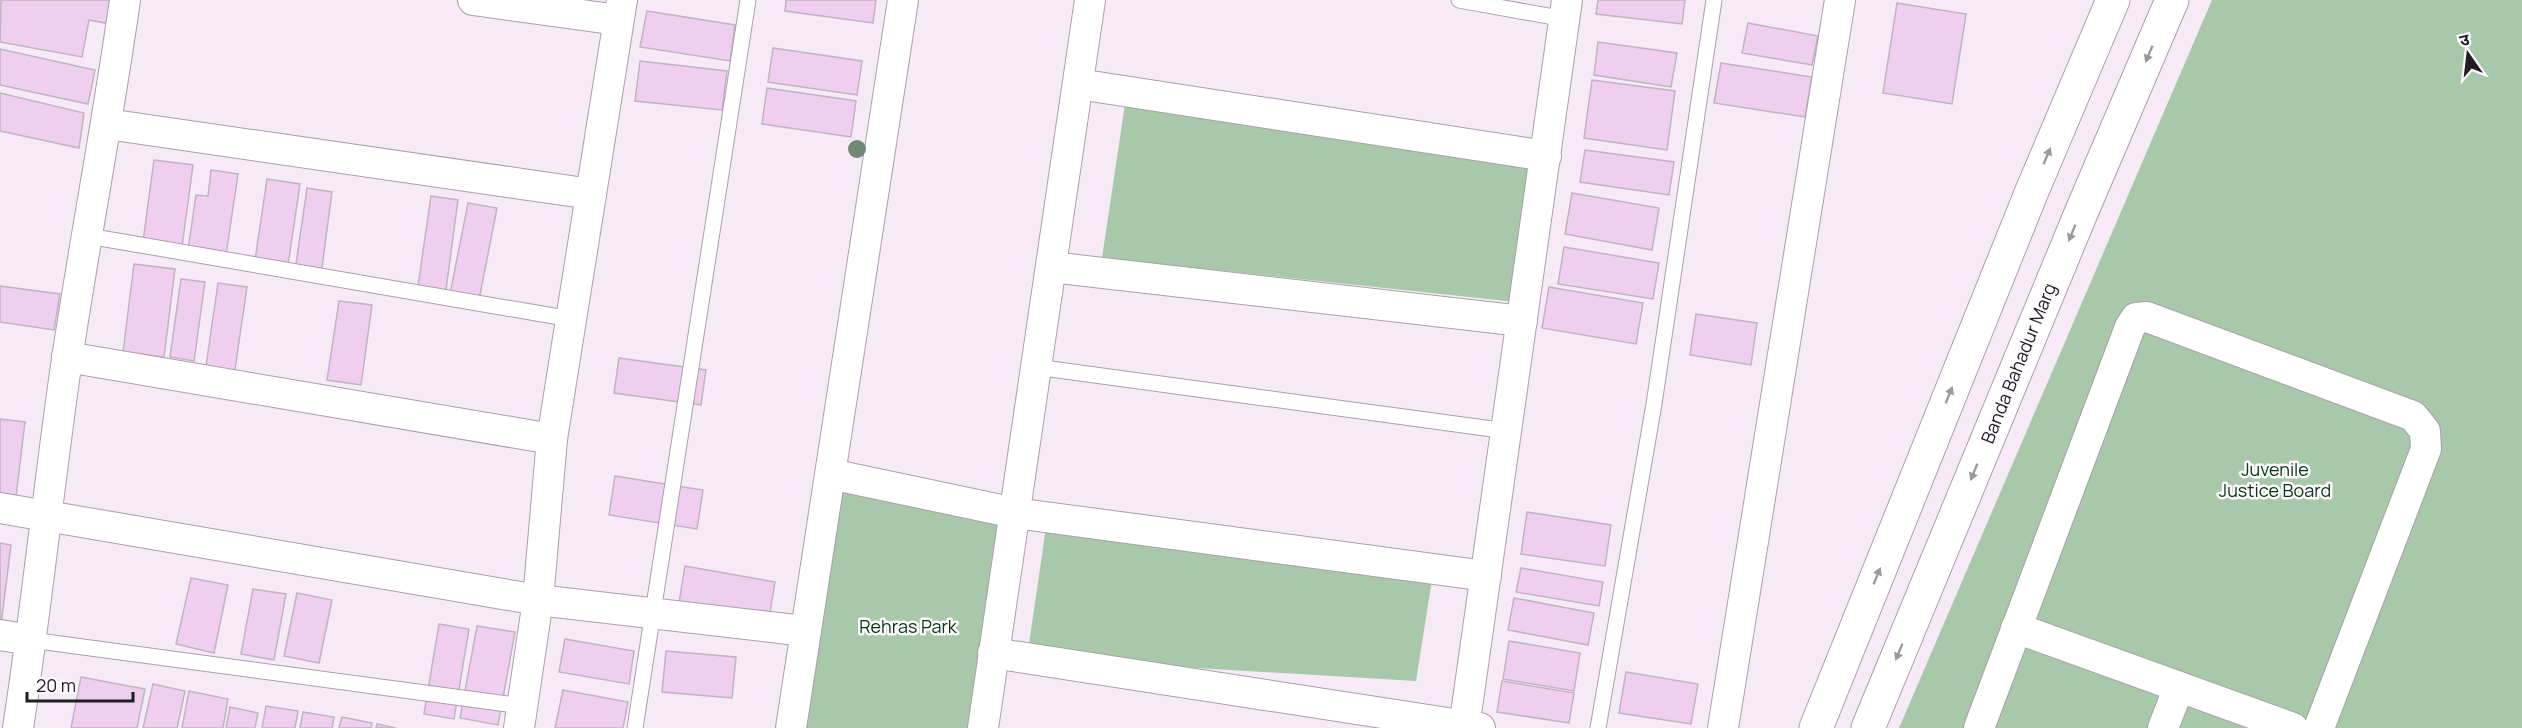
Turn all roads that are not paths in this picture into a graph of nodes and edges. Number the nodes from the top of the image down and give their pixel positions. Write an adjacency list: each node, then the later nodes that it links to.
1 (125, 0): 14 (street)
2 (473, 0): 11 (street)
3 (748, 0): 31 (lane)
4 (903, 0): 25 (street)
5 (1090, 0): 13 (street)
6 (1459, 0): 12 (lane)
7 (1714, 0): 44 (lane)
8 (1840, 0): 45 (street)
9 (2114, 0): 46 (street, one-way to 9)
10 (2172, 0): 47 (street, Banda Bahadur Marg, one-way to 47)
11 (620, 10): 16 (street)
12 (1566, 10): 15 (street)
13 (1078, 84): 15 (street); 18 (street)
14 (107, 124): 16 (street); 17 (street)
15 (1546, 156): 20 (street)
16 (591, 194): 19 (street)
17 (88, 236): 19 (lane); 21 (street)
18 (1051, 267): 20 (street); 22 (street)
19 (571, 319): 24 (street)
20 (1522, 321): 23 (street)
21 (68, 357): 24 (street); 28 (street)
22 (1036, 367): 23 (lane); 27 (street)
23 (1507, 431): 29 (street)
24 (552, 438): 30 (street)
25 (830, 474): 27 (street); 33 (street)
26 (0, 508): 28 (street)
27 (1015, 513): 29 (street); 36 (street)
28 (44, 517): 30 (street); 35 (street)
29 (1486, 576): 39 (street)
30 (538, 600): 31 (street); 38 (street)
31 (652, 614): 33 (street); 41 (lane)
32 (2016, 628): 37 (street); 48 (street); 51 (street)
33 (805, 631): 42 (street)
34 (0, 635): 35 (street)
35 (31, 640): 38 (lane); 40 (street)
36 (993, 653): 39 (street); 43 (street)
37 (2179, 687): 49 (street); 50 (street)
38 (520, 717)
39 (1470, 727)
40 (18, 728)
41 (635, 728)
42 (791, 728)
43 (983, 728)
44 (1598, 728)
45 (1724, 728)
46 (1816, 728)
47 (1868, 728)
48 (1979, 728)
49 (2163, 728)
50 (2293, 728)
51 (2319, 728)

